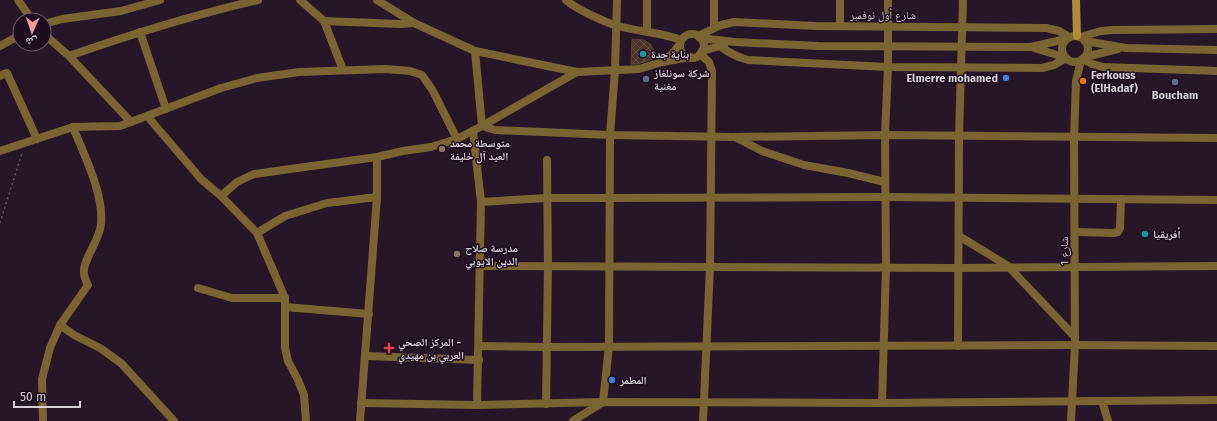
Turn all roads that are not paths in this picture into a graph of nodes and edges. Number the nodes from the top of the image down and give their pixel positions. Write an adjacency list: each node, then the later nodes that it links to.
1 (18, 0): 14 (street)
2 (160, 0): 16 (street)
3 (258, 0): 25 (street)
4 (300, 0): 15 (street)
5 (377, 0): 17 (street)
6 (566, 0): 18 (street)
7 (617, 0): 18 (street)
8 (647, 0): 24 (street)
9 (714, 0): 22 (street)
10 (840, 0): 19 (street)
11 (888, 0): 20 (street)
12 (962, 0): 21 (street)
13 (1076, 0): 27 (street)
14 (26, 12)
15 (324, 21): 17 (street); 48 (street)
16 (52, 22)
17 (414, 23): 39 (street)
18 (617, 26): 24 (street); 49 (street)
19 (840, 26): 20 (street, شارع أول نوفمبر); 22 (street, شارع أول نوفمبر)
20 (888, 26): 21 (street, شارع أول نوفمبر); 34 (street)
21 (962, 27): 27 (street, شارع أول نوفمبر); 35 (street)
22 (714, 28): 26 (street, شارع أول نوفمبر)
23 (1217, 29): 27 (street, شارع أول نوفمبر)
24 (647, 31): 30 (street)
25 (140, 32): 41 (street); 54 (street)
26 (699, 37): 30 (street); 31 (street, شارع أول نوفمبر); 40 (street)
27 (1075, 38): 36 (street, شارع أول نوفمبر); 37 (street, شارع أول نوفمبر); 43 (street); 44 (street)
28 (12, 39): 32 (street)
29 (52, 41): 41 (street)
30 (680, 42): 42 (street); 45 (street)
31 (735, 42): 33 (street, شارع أول نوفمبر); 34 (street, شارع أول نوفمبر)
32 (0, 46)
33 (720, 46): 40 (street, شارع أول نوفمبر); 46 (street)
34 (888, 47): 35 (street, شارع أول نوفمبر); 46 (street)
35 (962, 47): 36 (street, شارع أول نوفمبر); 47 (street)
36 (1031, 47): 43 (street, شارع أول نوفمبر)
37 (1126, 48): 38 (street, شارع أول نوفمبر); 44 (street, شارع أول نوفمبر)
38 (1217, 50)
39 (475, 51): 51 (street); 57 (street)
40 (701, 53): 42 (street); 62 (street)
41 (69, 56): 56 (street)
42 (690, 57): 45 (street)
43 (1066, 58): 44 (street); 47 (street); 53 (street, شارع 1)
44 (1083, 59): 50 (street); 53 (street, شارع 1)
45 (662, 62): 49 (street)
46 (888, 67): 47 (street); 61 (street)
47 (961, 68): 64 (street)
48 (343, 70): 54 (street); 68 (street)
49 (615, 70): 51 (street); 60 (street)
50 (1217, 71)
51 (577, 72): 57 (street)
52 (0, 76): 67 (street)
53 (1076, 81): 65 (street, شارع 1)
54 (166, 109): 55 (street)
55 (148, 117): 56 (street); 73 (street)
56 (131, 122): 58 (street)
57 (482, 126): 59 (street); 60 (street)
58 (73, 127): 67 (street); 100 (street)
59 (473, 131): 68 (street); 83 (street)
60 (610, 135): 62 (street); 77 (street)
61 (885, 135): 63 (street); 64 (street); 72 (street)
62 (711, 136): 63 (street); 78 (street)
63 (734, 136): 72 (street)
64 (959, 137): 65 (street); 79 (street)
65 (1074, 138): 66 (street); 80 (street, شارع 1)
66 (1217, 138)
67 (37, 139): 69 (street)
68 (457, 139): 70 (street)
69 (0, 151)
70 (377, 157): 73 (street); 74 (street)
71 (547, 160): 76 (street)
72 (885, 182): 75 (street)
73 (221, 196): 85 (street)
74 (377, 197): 85 (street); 99 (street)
75 (885, 197): 78 (street); 79 (street); 94 (street)
76 (547, 198): 77 (street); 83 (street); 88 (street)
77 (610, 198): 78 (street); 89 (street)
78 (711, 198): 93 (street)
79 (960, 199): 80 (street); 86 (street)
80 (1074, 199): 81 (street); 84 (street, شارع 1)
81 (1120, 200): 82 (street); 84 (street)
82 (1217, 200)
83 (482, 202): 87 (street)
84 (1074, 232): 91 (street, شارع 1)
85 (257, 233): 97 (street)
86 (959, 236): 90 (street); 95 (street)
87 (480, 266): 88 (street); 102 (street)
88 (548, 266): 89 (street); 108 (street)
89 (609, 266): 93 (street); 103 (street)
90 (1008, 266): 91 (street); 95 (street); 101 (street)
91 (1075, 266): 92 (street); 101 (street, شارع 1)
92 (1217, 266)
93 (710, 267): 94 (street); 107 (street)
94 (886, 267): 95 (street); 104 (street)
95 (959, 268): 105 (street)
96 (198, 288): 97 (street)
97 (285, 298): 98 (street)
98 (285, 307): 99 (street); 122 (street)
99 (369, 314): 109 (street)
100 (60, 325): 120 (street); 121 (street)
101 (1075, 341): 105 (street); 106 (street); 112 (street, شارع 1)
102 (479, 346): 108 (street); 110 (street)
103 (609, 346): 107 (street); 108 (street); 114 (street)
104 (884, 346): 105 (street); 107 (street); 117 (street)
105 (958, 346)
106 (1217, 346)
107 (707, 347): 115 (street)
108 (546, 348): 118 (street)
109 (366, 356): 110 (street); 116 (street)
110 (479, 360): 119 (street)
111 (1217, 400): 113 (street)
112 (1072, 401): 113 (street); 117 (street); 126 (street, شارع 1)
113 (1102, 401): 127 (street)
114 (603, 402): 115 (street); 118 (street); 124 (street)
115 (704, 402): 117 (street); 125 (street)
116 (361, 403): 119 (street); 123 (street)
117 (882, 403)
118 (546, 404): 119 (street)
119 (477, 405)
120 (43, 421)
121 (174, 421)
122 (306, 421)
123 (360, 421)
124 (573, 421)
125 (704, 421)
126 (1071, 421)
127 (1108, 421)

